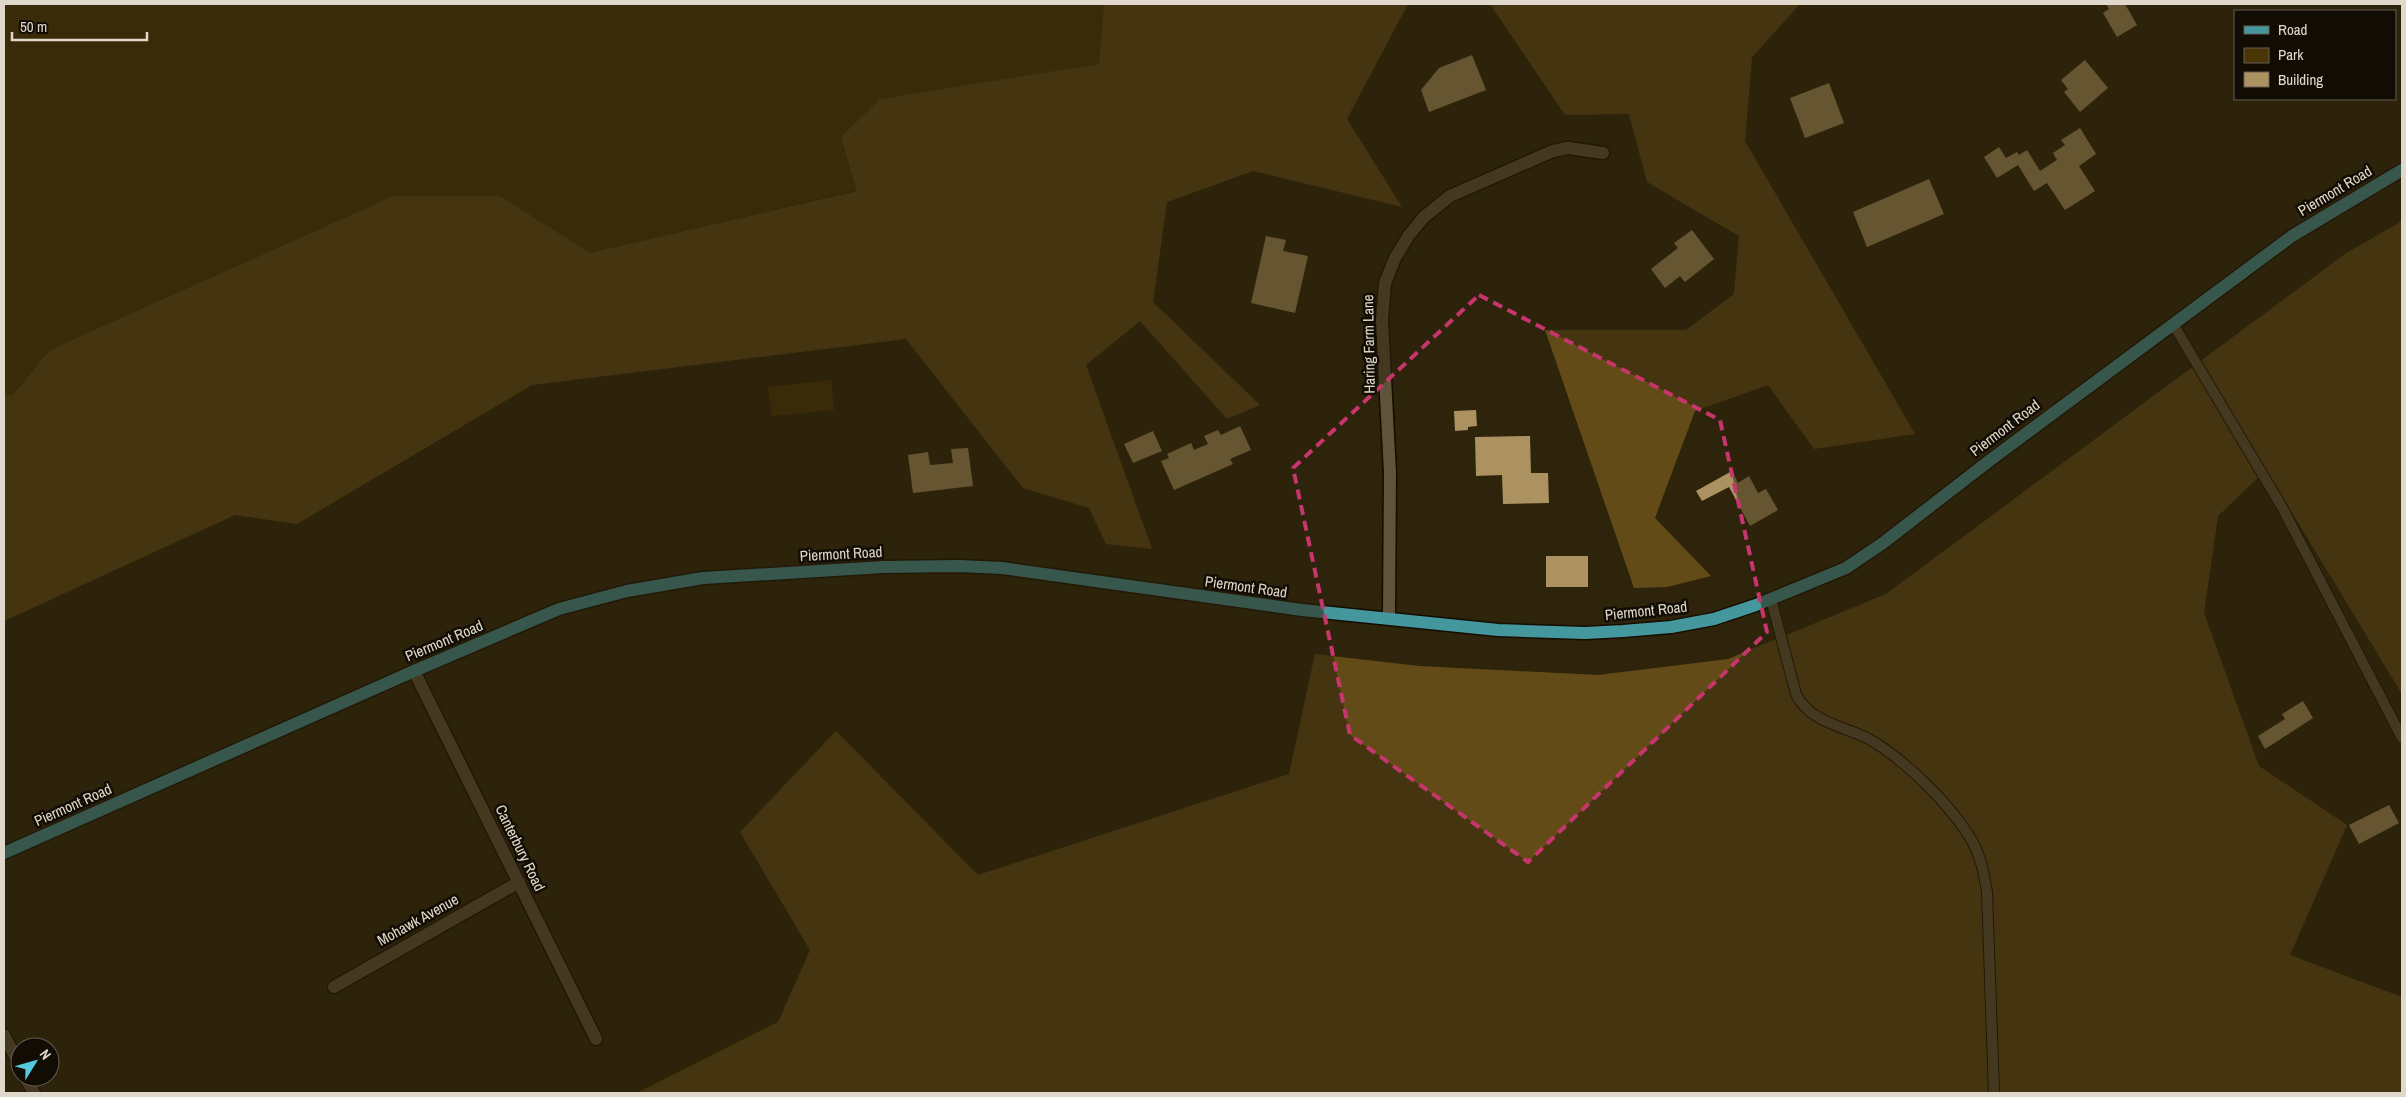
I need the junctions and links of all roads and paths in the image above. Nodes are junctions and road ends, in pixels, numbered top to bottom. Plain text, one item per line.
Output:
1 (1603, 153) dead end
2 (2402, 170) edge
3 (2173, 324) junction
4 (1771, 599) junction
5 (1389, 618) junction
6 (414, 671) junction
7 (2402, 738) edge
8 (4, 853) edge
9 (519, 882) junction
10 (334, 987) dead end
11 (4, 1035) edge
12 (596, 1039) dead end
13 (10, 1047) edge
14 (1994, 1093) edge

1 - 5 street, Haring Farm Lane
2 - 3 main road, Piermont Road
3 - 4 main road, Piermont Road
3 - 7 lane
4 - 5 main road, Piermont Road
4 - 14 lane
5 - 6 main road, Piermont Road
6 - 8 main road, Piermont Road
6 - 9 street, Canterbury Road
9 - 10 street, Mohawk Avenue
9 - 12 street, Canterbury Road
11 - 13 street

